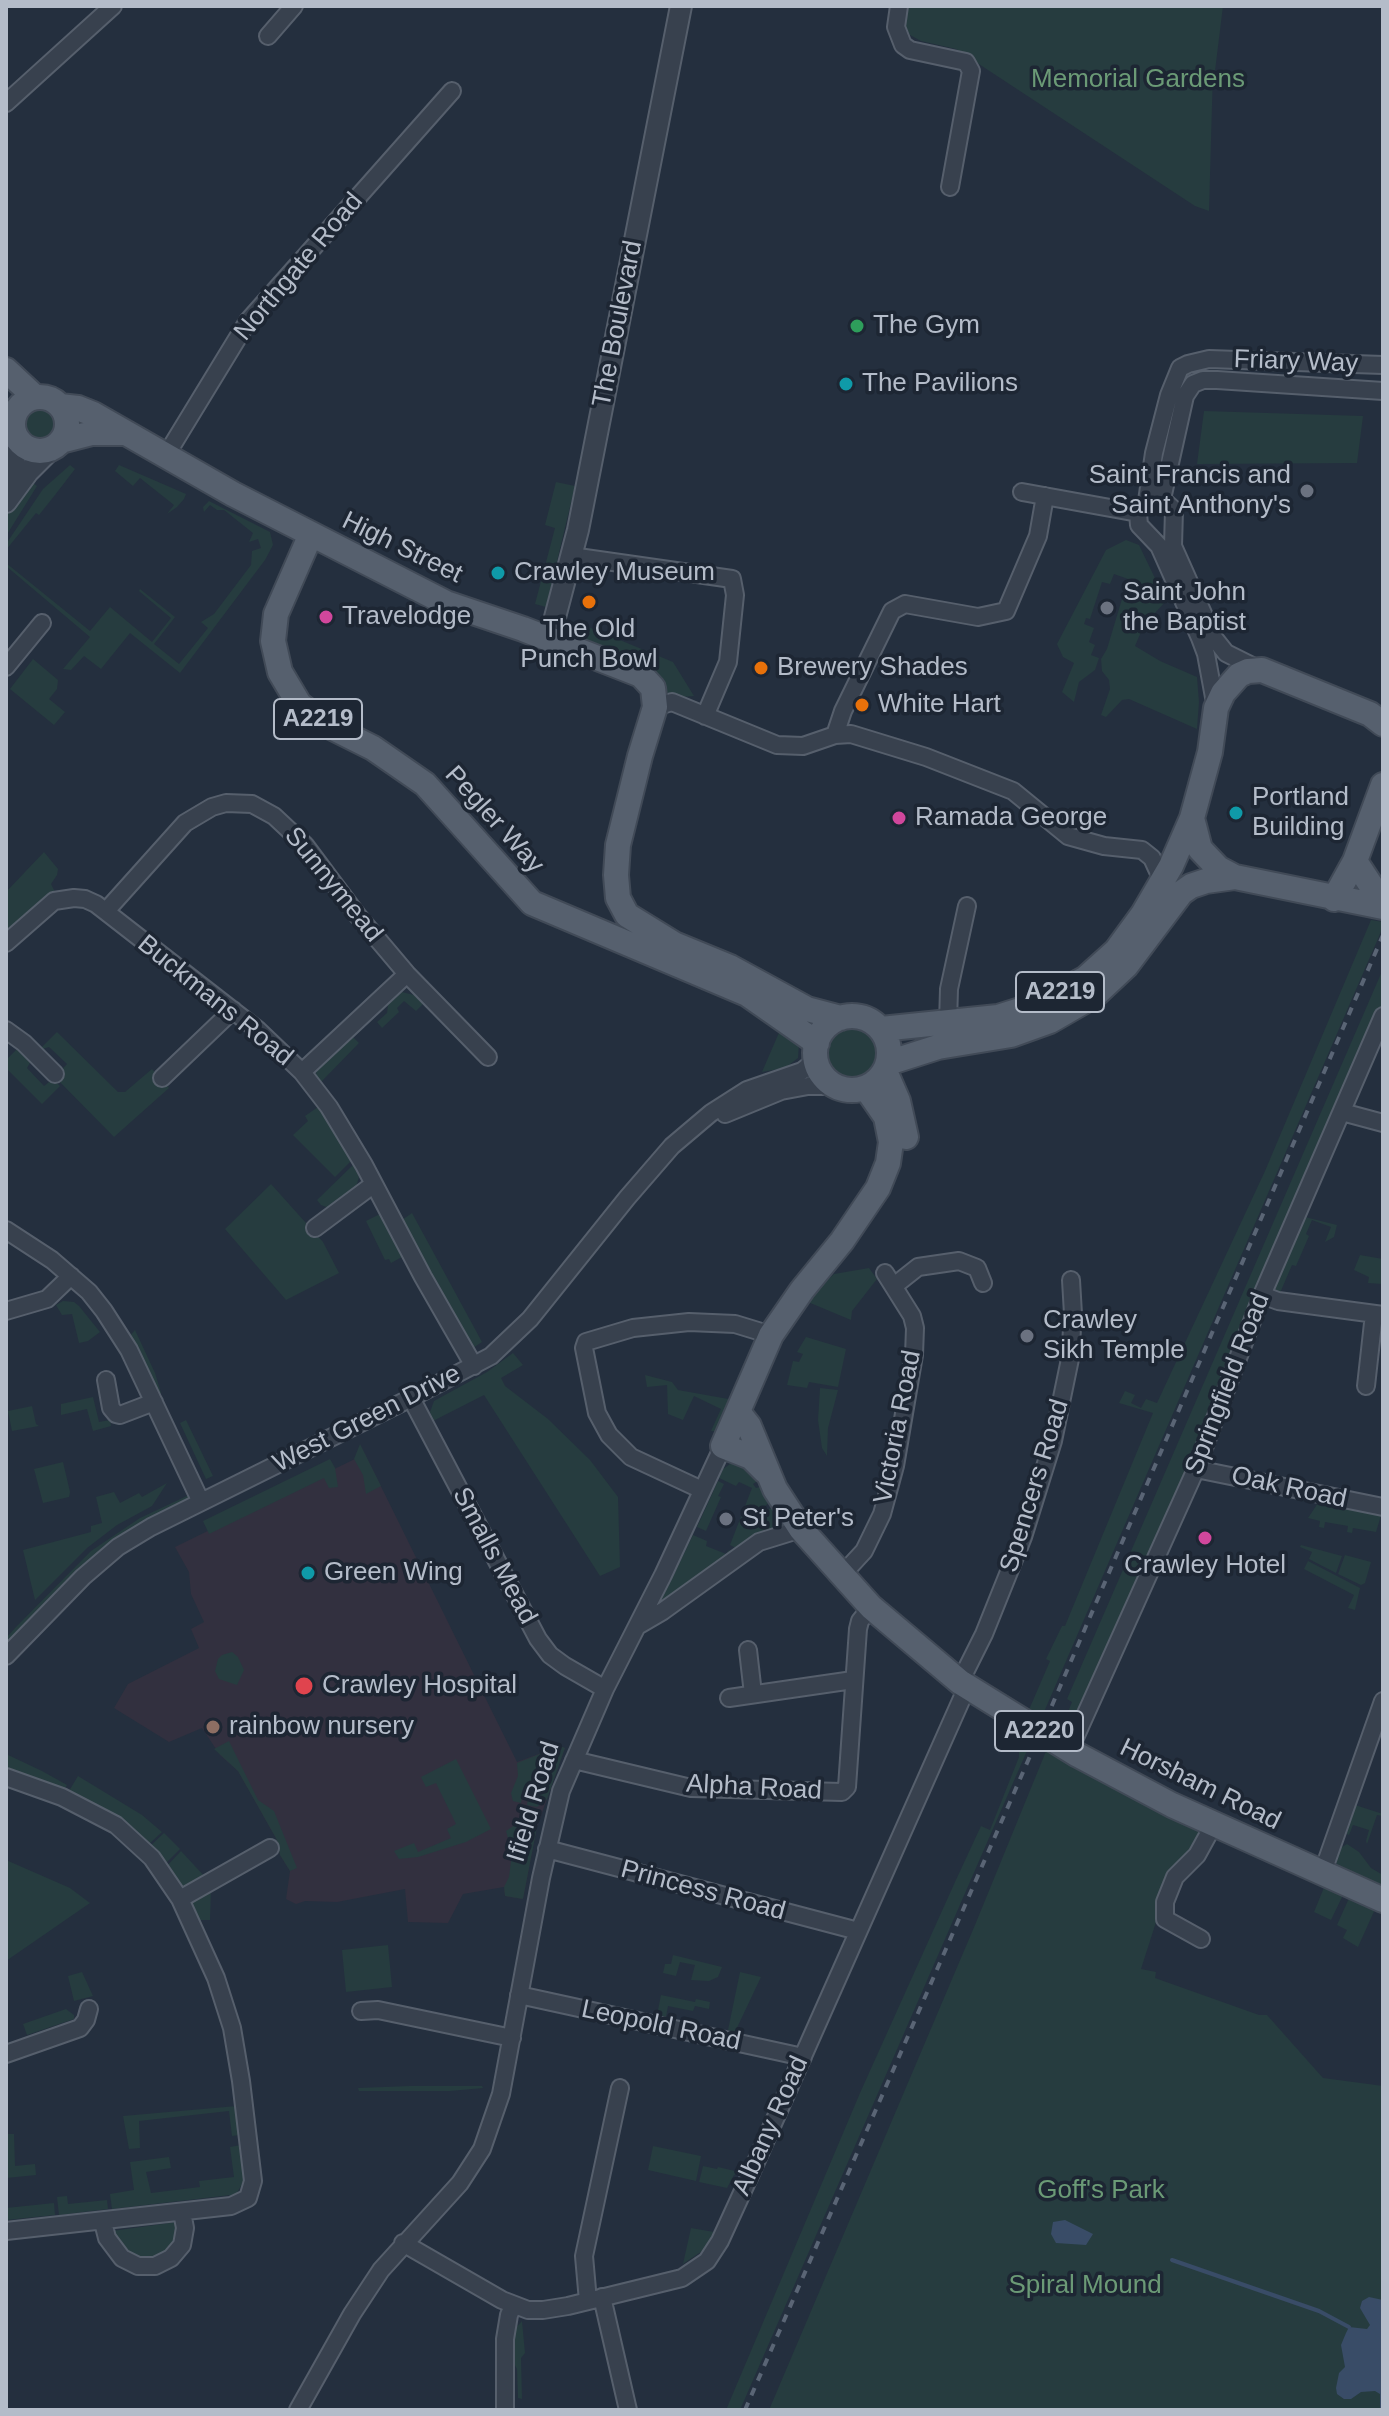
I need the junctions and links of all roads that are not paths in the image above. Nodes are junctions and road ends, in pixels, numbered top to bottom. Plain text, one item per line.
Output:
1 (113, 6) edge
2 (294, 6) edge
3 (681, 6) edge
4 (898, 9) edge
5 (268, 36) dead end
6 (452, 91) dead end
7 (6, 103) edge
8 (950, 187) dead end
9 (1383, 365) edge
10 (6, 370) edge
11 (1383, 391) edge
12 (35, 397) junction
13 (60, 406) junction
14 (11, 421) edge
15 (126, 433) junction
16 (56, 445) junction
17 (165, 457) junction
18 (1022, 492) dead end
19 (1045, 496) junction
20 (6, 502) edge
21 (1149, 505) junction
22 (1173, 527) junction
23 (311, 534) junction
24 (1150, 535) junction
25 (571, 556) junction
26 (42, 623) dead end
27 (549, 640) junction
28 (6, 667) edge
29 (1262, 670) junction
30 (655, 707) junction
31 (1216, 708) junction
32 (705, 716) junction
33 (1379, 717) edge
34 (835, 735) junction
35 (1383, 785) edge
36 (1192, 818) junction
37 (1355, 861) junction
38 (1235, 877) junction
39 (1163, 882) junction
40 (618, 898) junction
41 (1334, 899) junction
42 (967, 906) dead end
43 (1382, 907) edge
44 (106, 911) junction
45 (578, 922) junction
46 (6, 943) edge
47 (407, 974) junction
48 (233, 1010) junction
49 (1383, 1016) edge
50 (841, 1018) junction
51 (948, 1023) junction
52 (881, 1029) junction
53 (6, 1030) edge
54 (816, 1052) junction
55 (488, 1057) dead end
56 (886, 1067) junction
57 (302, 1072) junction
58 (55, 1074) dead end
59 (162, 1078) dead end
60 (836, 1086) junction
61 (866, 1088) junction
62 (1342, 1112) junction
63 (1383, 1123) edge
64 (688, 1133) junction
65 (374, 1184) junction
66 (861, 1214) junction
67 (315, 1228) dead end
68 (6, 1230) edge
69 (71, 1276) junction
70 (1071, 1280) dead end
71 (983, 1283) dead end
72 (1262, 1295) junction
73 (6, 1311) edge
74 (1379, 1315) edge
75 (771, 1335) junction
76 (474, 1366) junction
77 (106, 1380) dead end
78 (1366, 1386) dead end
79 (411, 1398) junction
80 (154, 1402) junction
81 (738, 1412) junction
82 (723, 1446) junction
83 (1196, 1469) junction
84 (765, 1471) junction
85 (702, 1490) junction
86 (201, 1502) junction
87 (1383, 1507) edge
88 (801, 1529) junction
89 (841, 1576) junction
90 (871, 1607) junction
91 (636, 1628) junction
92 (748, 1650) dead end
93 (6, 1656) edge
94 (853, 1680) junction
95 (964, 1685) junction
96 (605, 1689) junction
97 (753, 1694) junction
98 (729, 1698) dead end
99 (1383, 1701) edge
100 (1070, 1749) junction
101 (574, 1760) junction
102 (6, 1777) edge
103 (1214, 1824) junction
104 (270, 1848) dead end
105 (547, 1849) junction
106 (1322, 1874) junction
107 (180, 1899) junction
108 (1383, 1900) edge
109 (858, 1931) junction
110 (1201, 1939) dead end
111 (519, 1995) junction
112 (89, 2009) dead end
113 (361, 2011) dead end
114 (512, 2038) junction
115 (6, 2054) edge
116 (803, 2057) junction
117 (620, 2088) dead end
118 (182, 2212) junction
119 (103, 2222) junction
120 (6, 2231) edge
121 (403, 2243) junction
122 (595, 2299) junction
123 (513, 2306) junction
124 (298, 2410) edge
125 (505, 2410) edge
126 (628, 2410) edge

1 - 7 street
2 - 5 street
3 - 25 street, The Boulevard
4 - 8 street
6 - 17 street, Northgate Road
9 - 21 street, Friary Way
10 - 12 main road
11 - 21 street, Friary Way
12 - 13 main road
12 - 14 main road
13 - 15 main road, High Street
13 - 16 main road
14 - 16 main road
14 - 20 street
15 - 16 main road
15 - 17 main road, High Street
16 - 20 street
17 - 23 main road, High Street
18 - 19 street
19 - 21 street
19 - 34 street
21 - 22 street
21 - 24 street
22 - 24 street
22 - 29 street
23 - 27 main road, High Street
23 - 45 main road, Pegler Way / A2219
24 - 31 street
25 - 27 street, The Boulevard
25 - 32 street
26 - 28 street
27 - 30 main road, High Street
29 - 31 main road, A2219
29 - 33 main road
30 - 32 street
30 - 40 main road
31 - 36 main road, A2219
32 - 34 street
34 - 39 street
35 - 37 main road
36 - 38 main road, A2219
36 - 39 main road, A2219
37 - 41 main road
37 - 43 main road
38 - 41 main road, A2219
38 - 56 main road, A2219
39 - 51 main road, A2219
40 - 45 main road
40 - 50 main road
41 - 43 main road, A2219
42 - 51 street
44 - 46 street, Buckmans Road
44 - 47 street, Sunnymead
44 - 48 street, Buckmans Road
45 - 54 main road, Pegler Way / A2219
47 - 55 street, Sunnymead
47 - 57 street
48 - 57 street, Buckmans Road
48 - 59 street
49 - 62 street, Springfield Road
50 - 52 main road
50 - 54 main road
51 - 52 main road, A2219
52 - 56 main road
53 - 58 street
54 - 60 main road
54 - 64 street, West Green Drive
56 - 61 main road
56 - 66 main road, Ifield Road
57 - 65 street, Buckmans Road
60 - 61 main road
60 - 64 street, West Green Drive
61 - 66 main road, Ifield Road
62 - 63 street
62 - 72 street, Springfield Road
64 - 76 street, West Green Drive
65 - 67 street
65 - 76 street, Buckmans Road
66 - 75 main road, Ifield Road
68 - 69 street
69 - 73 street
69 - 80 street
70 - 95 street, Spencers Road
71 - 89 street, Victoria Road
72 - 74 street
72 - 83 street, Springfield Road
74 - 78 street
75 - 81 main road, Ifield Road
75 - 85 street
76 - 79 street, West Green Drive
77 - 80 street
79 - 86 street, West Green Drive
79 - 96 street, Smalls Mead
80 - 86 street
81 - 82 main road, Ifield Road
81 - 84 main road, Horsham Road / A2220
82 - 84 main road, Horsham Road / A2220
82 - 85 street, Ifield Road
83 - 87 street, Oak Road
83 - 100 street, Springfield Road
84 - 88 main road, Horsham Road / A2220
85 - 91 street, Ifield Road
86 - 93 street, West Green Drive
88 - 89 main road, Horsham Road / A2220
88 - 91 street
89 - 90 main road, Horsham Road / A2220
90 - 94 street, Alpha Road
90 - 95 main road, Horsham Road / A2220
91 - 96 street, Ifield Road
92 - 97 street
94 - 97 street
94 - 101 street, Alpha Road
95 - 100 main road, Horsham Road / A2220
95 - 109 street, Albany Road
96 - 101 street, Ifield Road
97 - 98 street
99 - 106 street
100 - 103 main road, Horsham Road / A2220
101 - 105 street, Ifield Road
102 - 107 street
103 - 106 main road, Horsham Road / A2220
103 - 110 street
104 - 107 street
105 - 109 street, Princess Road
105 - 111 street, Ifield Road
106 - 108 main road, Horsham Road / A2220
107 - 118 street
109 - 116 street, Albany Road
111 - 114 street, Ifield Road
111 - 116 street, Leopold Road
112 - 115 street
113 - 114 street
114 - 121 street, Ifield Road
116 - 122 street, Albany Road
117 - 122 street
118 - 119 street
118 - 119 street
119 - 120 street
121 - 123 street, Albany Road
121 - 124 street, Ifield Road
122 - 123 street, Albany Road
122 - 126 street
123 - 125 street

